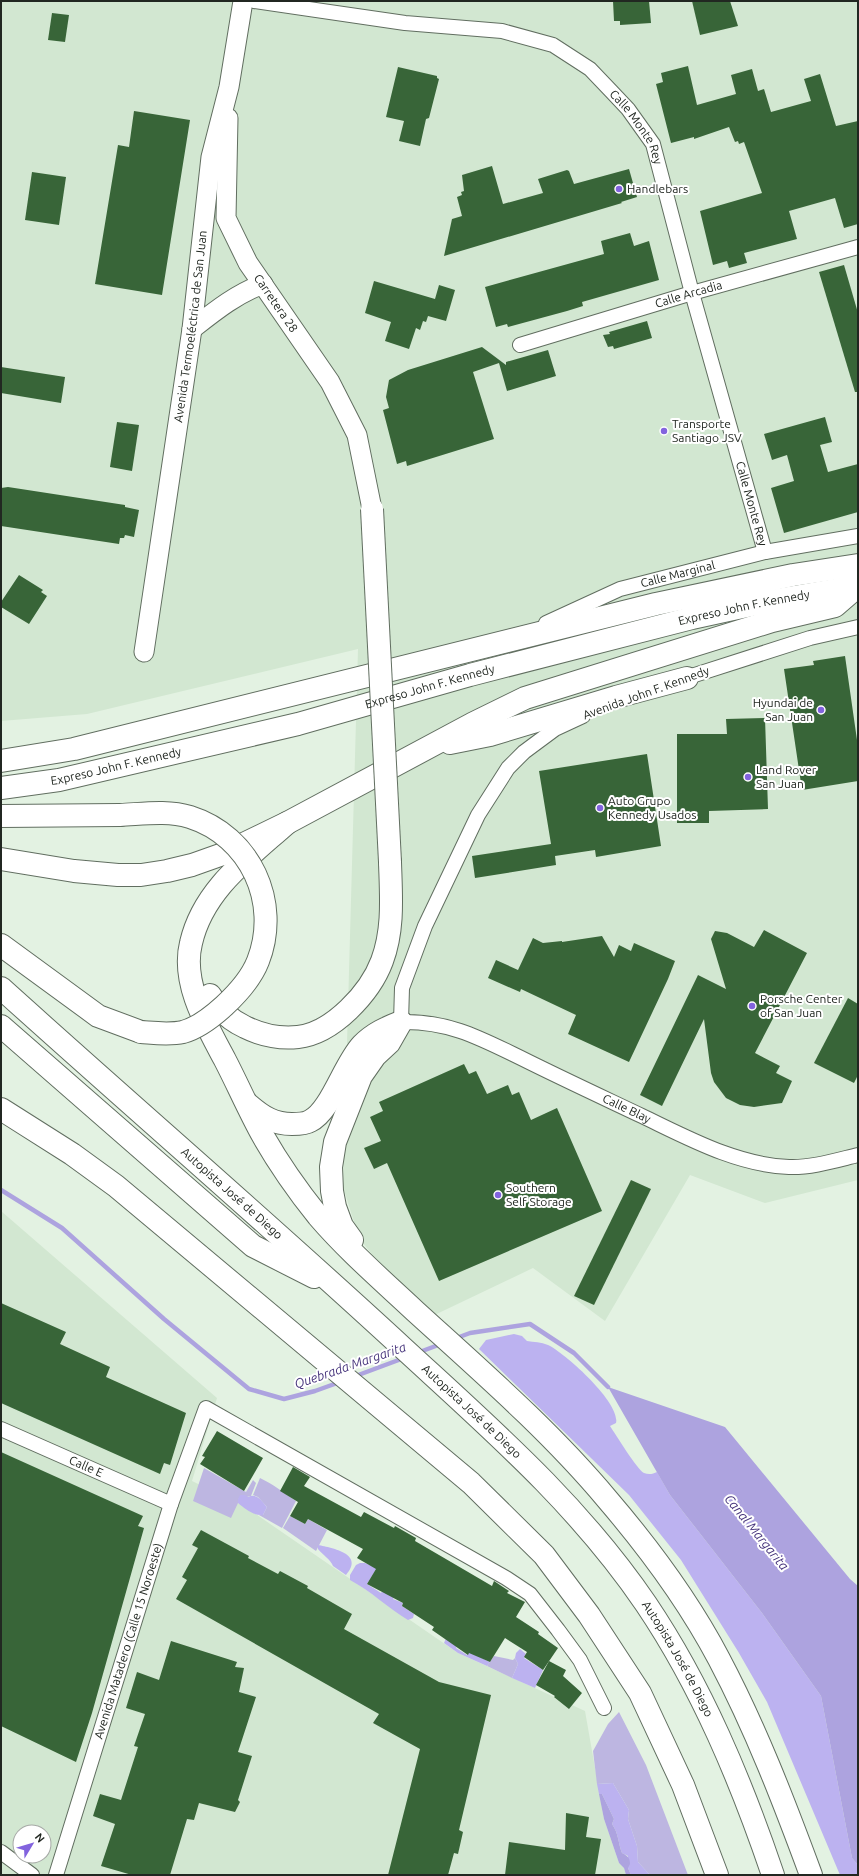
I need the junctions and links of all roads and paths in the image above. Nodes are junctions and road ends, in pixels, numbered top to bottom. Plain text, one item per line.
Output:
1 (244, 1) edge
2 (254, 1) edge
3 (229, 87) junction
4 (858, 247) edge
5 (263, 284) junction
6 (692, 293) junction
7 (192, 329) junction
8 (520, 345) dead end
9 (372, 509) joint
10 (858, 536) edge
11 (765, 552) junction
12 (858, 565) edge
13 (858, 586) edge
14 (858, 627) edge
15 (507, 642) junction
16 (144, 652) dead end
17 (687, 678) junction
18 (1, 746) edge
19 (426, 748) junction
20 (74, 749) junction
21 (1, 761) edge
22 (1, 788) edge
23 (1, 816) edge
24 (287, 824) junction
25 (1, 859) edge
26 (200, 916) junction
27 (1, 945) edge
28 (1, 988) edge
29 (401, 1022) junction
30 (1, 1026) edge
31 (245, 1100) junction
32 (1, 1109) edge
33 (858, 1155) edge
34 (344, 1293) junction
35 (400, 1296) junction
36 (1, 1429) edge
37 (171, 1504) junction
38 (604, 1708) dead end
39 (1, 1852) edge
40 (32, 1875) edge
41 (56, 1875) edge
42 (717, 1875) edge
43 (773, 1875) edge
44 (811, 1875) edge

1 - 3 street, Avenida Termoeléctrica de San Juan
2 - 6 street, Calle Monte Rey
3 - 5 street, Carretera 28
3 - 7 street, Avenida Termoeléctrica de San Juan
4 - 6 street, Calle Arcadia
5 - 7 street
5 - 9 street, Carretera 28
6 - 8 street, Calle Arcadia
6 - 11 street, Calle Monte Rey
7 - 16 street, Avenida Termoeléctrica de San Juan
9 - 26 highway, bridge
10 - 11 street, Calle Marginal
11 - 15 street, Calle Marginal
12 - 15 highway, Expreso John F. Kennedy
13 - 19 highway
13 - 22 highway, Expreso John F. Kennedy
14 - 17 street, Avenida John F. Kennedy
15 - 20 highway, Expreso John F. Kennedy
17 - 19 highway
17 - 29 street, Avenida John F. Kennedy
18 - 20 highway
19 - 24 highway
20 - 21 highway, Expreso John F. Kennedy
23 - 27 highway, bridge
24 - 25 highway
24 - 26 highway
26 - 31 highway
28 - 34 highway, Autopista José de Diego
29 - 31 highway
29 - 33 street, Calle Blay
29 - 35 highway
30 - 34 highway
31 - 35 highway
32 - 42 highway
34 - 43 highway, Autopista José de Diego
35 - 44 highway
36 - 37 street, Calle E
37 - 38 street, Avenida Matadero (Calle 15 Noroeste)
37 - 41 street, Avenida Matadero (Calle 15 Noroeste)
39 - 40 street

